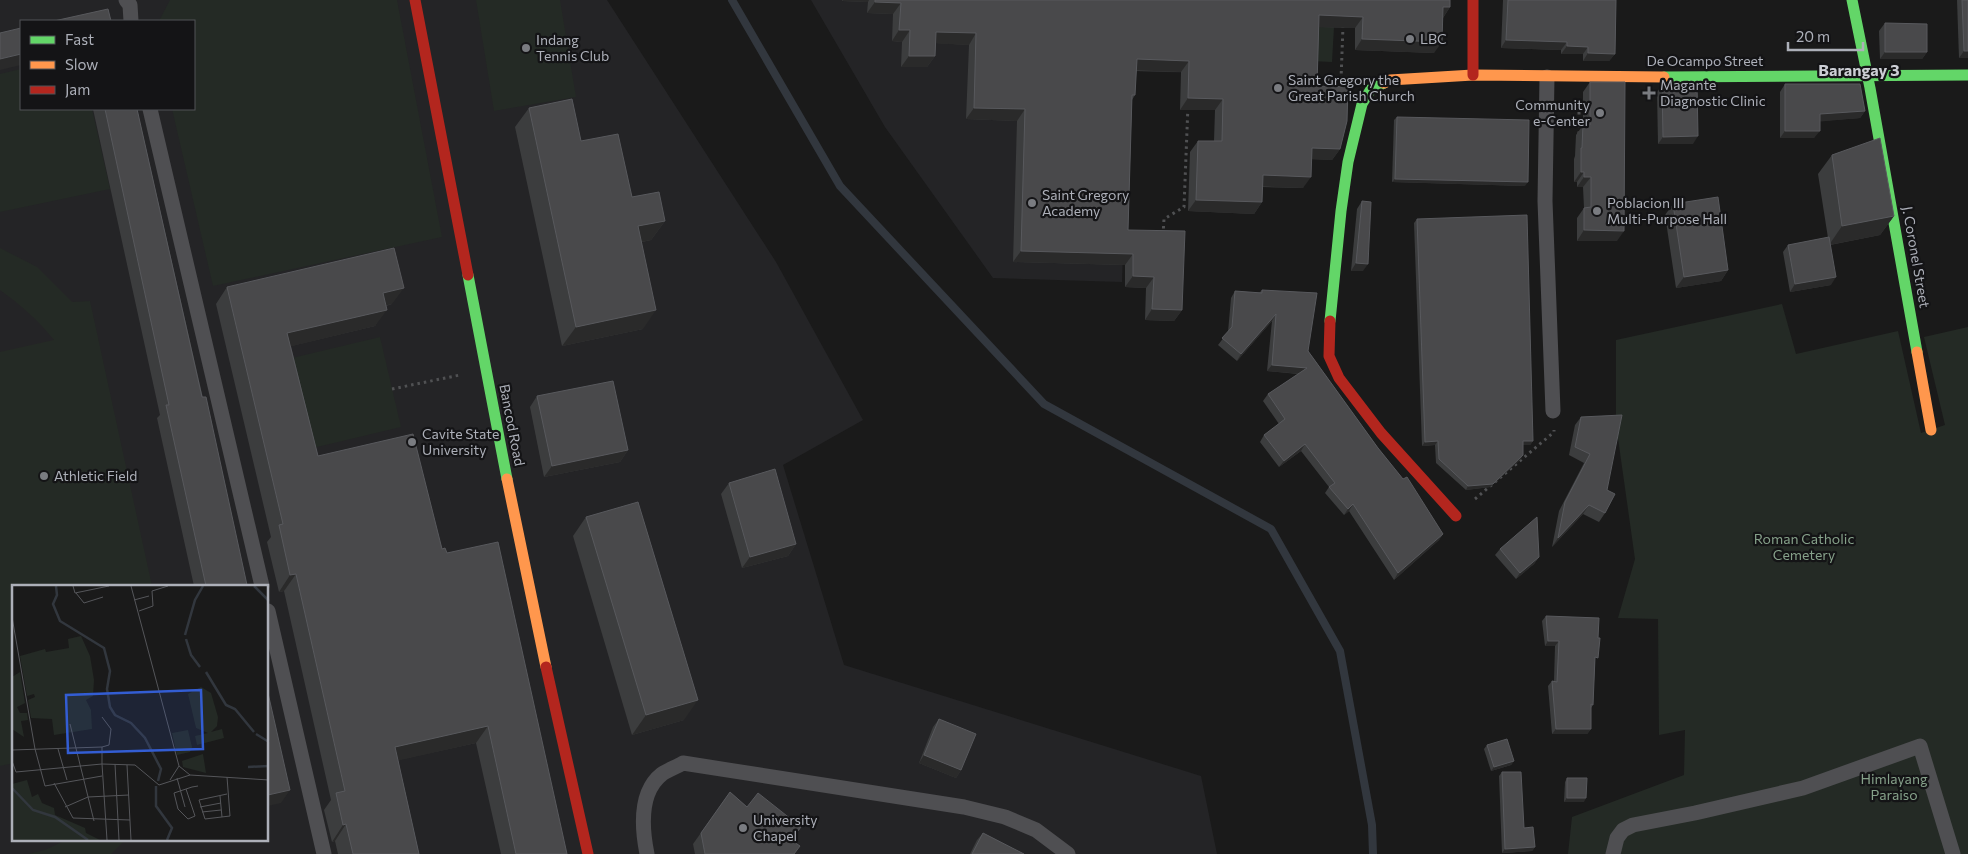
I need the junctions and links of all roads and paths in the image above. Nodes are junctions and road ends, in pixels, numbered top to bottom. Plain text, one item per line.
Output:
1 (415, 0) edge
2 (1473, 0) edge
3 (1852, 0) edge
4 (131, 2) edge
5 (1344, 18) edge
6 (131, 20) edge
7 (1473, 75) junction
8 (1868, 75) junction
9 (1968, 75) edge
10 (1547, 77) junction
11 (1310, 79) edge
12 (1579, 97) dead end
13 (1188, 101) edge
14 (150, 110) edge
15 (1579, 135) dead end
16 (1163, 237) edge
17 (466, 374) dead end
18 (392, 389) dead end
19 (1553, 412) joint
20 (1931, 430) dead end
21 (1456, 516) joint
22 (262, 585) edge
23 (269, 615) edge
24 (324, 854) edge
25 (588, 854) edge
26 (647, 854) edge
27 (1068, 854) edge
28 (1613, 854) edge
29 (1953, 854) edge

1 - 25 street, Bancod Road
2 - 7 street
3 - 8 street, J. Coronel Street
4 - 6 lane
5 - 11 path
7 - 10 street, De Ocampo Street
7 - 21 street, De Ocampo Street
8 - 9 street, De Ocampo Street
8 - 10 street, De Ocampo Street
8 - 20 street, J. Coronel Street
10 - 19 lane
12 - 15 path
13 - 16 path
14 - 22 lane
17 - 18 path
19 - 21 path
23 - 24 lane
26 - 27 lane
28 - 29 lane

